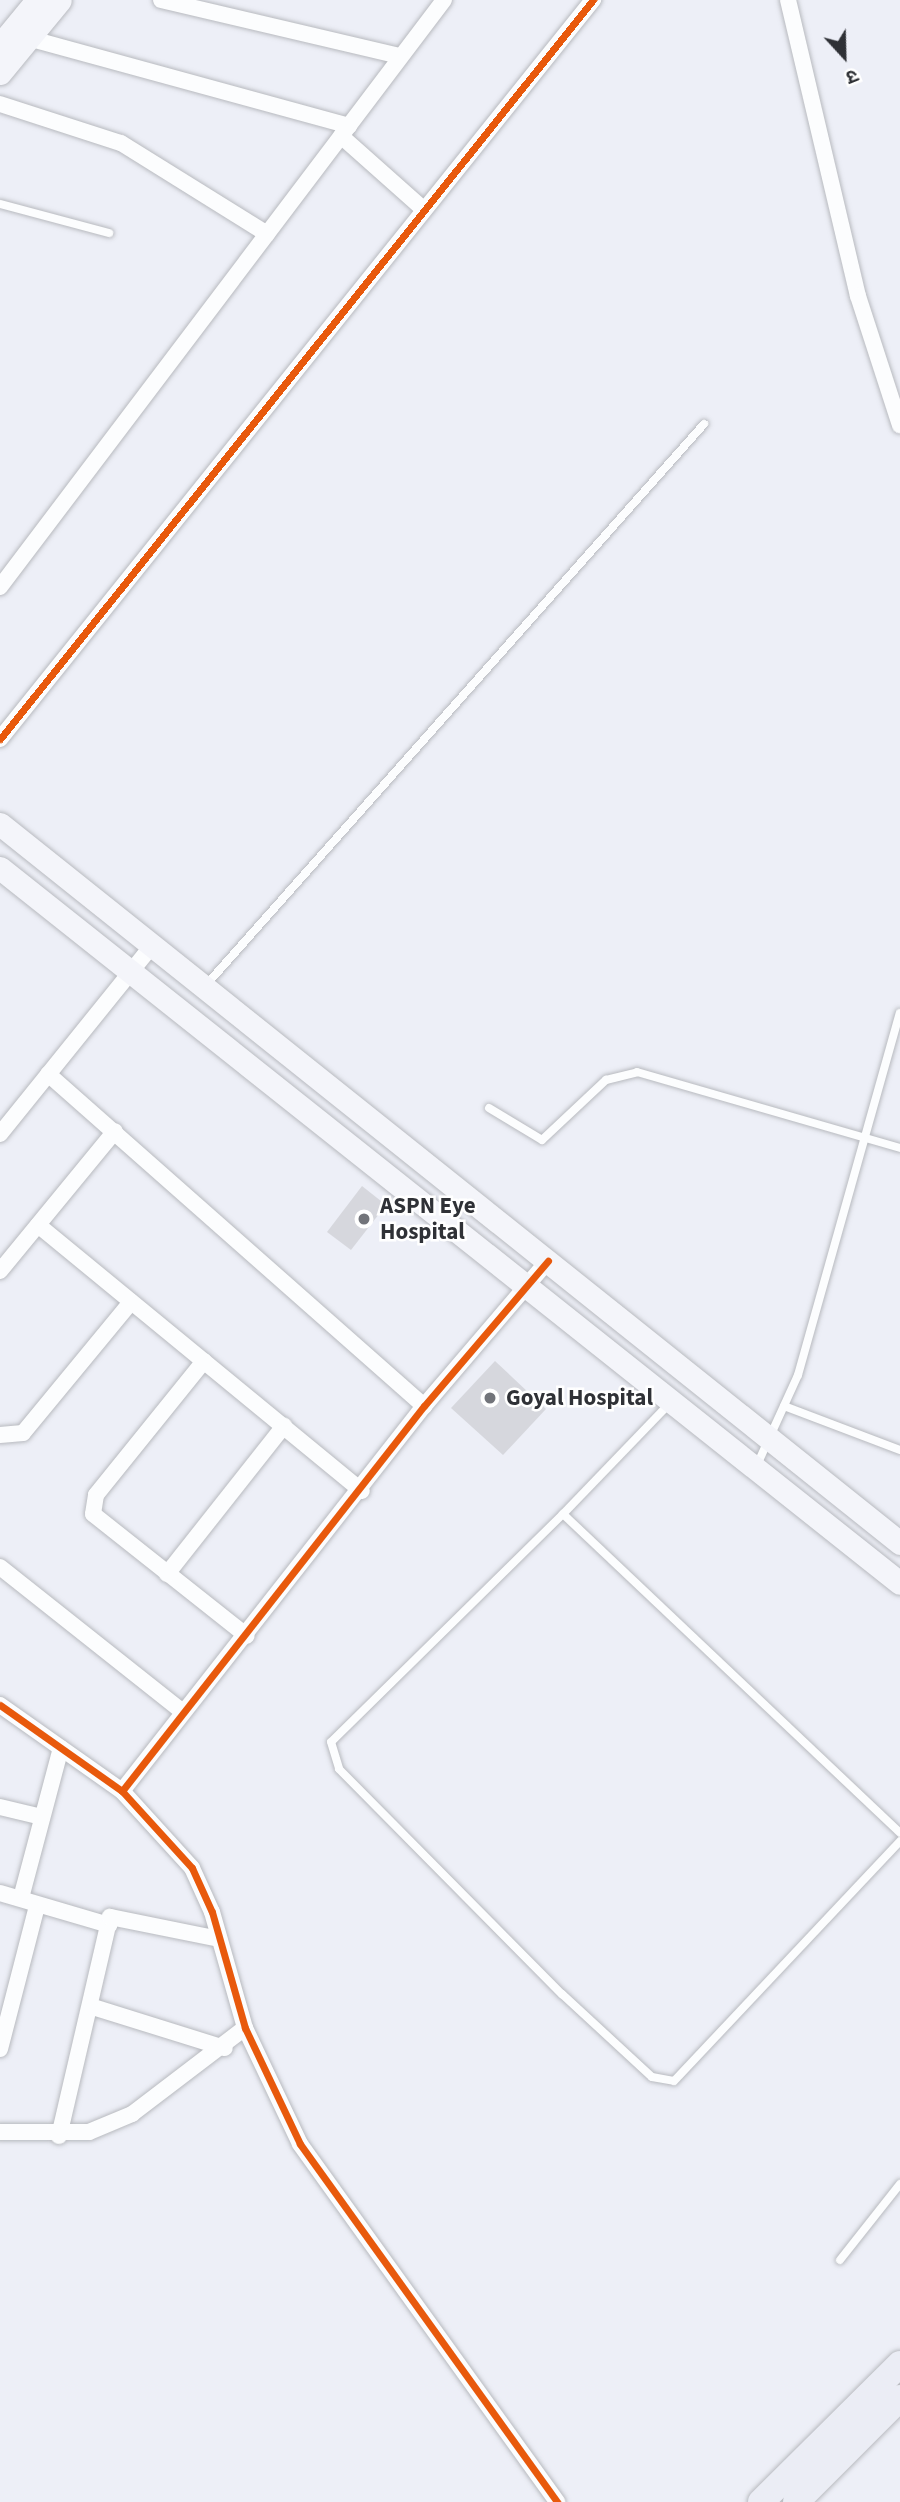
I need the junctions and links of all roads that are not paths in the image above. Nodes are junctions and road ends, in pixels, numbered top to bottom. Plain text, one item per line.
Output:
1 (37, 0) edge
2 (60, 0) edge
3 (161, 0) edge
4 (593, 0) edge
5 (788, 0) edge
6 (438, 3) edge
7 (28, 38) junction
8 (0, 45) edge
9 (399, 56) junction
10 (0, 73) edge
11 (0, 104) edge
12 (345, 131) junction
13 (0, 204) edge
14 (422, 208) junction
15 (109, 233) dead end
16 (267, 234) junction
17 (704, 424) dead end
18 (900, 425) edge
19 (0, 587) edge
20 (0, 739) edge
21 (0, 824) edge
22 (0, 868) edge
23 (150, 948) junction
24 (130, 973) junction
25 (203, 989) junction
26 (900, 1013) edge
27 (48, 1074) junction
28 (489, 1108) dead end
29 (115, 1131) junction
30 (0, 1134) edge
31 (865, 1139) junction
32 (900, 1148) edge
33 (38, 1224) junction
34 (548, 1261) junction
35 (0, 1271) edge
36 (527, 1288) junction
37 (131, 1302) junction
38 (204, 1361) junction
39 (674, 1398) junction
40 (424, 1406) junction
41 (784, 1406) junction
42 (284, 1426) junction
43 (0, 1435) edge
44 (769, 1439) junction
45 (900, 1450) edge
46 (756, 1468) junction
47 (362, 1491) junction
48 (563, 1514) junction
49 (900, 1543) edge
50 (0, 1567) edge
51 (167, 1574) junction
52 (900, 1583) edge
53 (247, 1636) junction
54 (3, 1709) edge
55 (183, 1712) junction
56 (61, 1748) junction
57 (122, 1791) junction
58 (0, 1807) edge
59 (42, 1816) junction
60 (900, 1833) edge
61 (900, 1842) edge
62 (0, 1893) edge
63 (21, 1898) junction
64 (37, 1906) junction
65 (109, 1926) junction
66 (219, 1939) junction
67 (93, 2007) junction
68 (245, 2028) junction
69 (225, 2048) junction
70 (0, 2049) edge
71 (0, 2132) edge
72 (58, 2136) junction
73 (900, 2184) edge
74 (840, 2260) dead end
75 (900, 2364) edge
76 (900, 2398) edge
77 (557, 2502) edge
78 (761, 2502) edge
79 (796, 2502) edge

1 - 8 main road
2 - 7 main road
3 - 9 street
4 - 14 street
5 - 18 street
6 - 9 street
7 - 10 main road
7 - 12 street
9 - 12 street
11 - 16 street
12 - 14 street
12 - 16 street
13 - 15 lane
14 - 20 street
16 - 19 street
17 - 25 lane
21 - 23 main road
22 - 24 main road
23 - 24 street
23 - 25 main road
24 - 27 street
24 - 36 main road
25 - 34 main road
26 - 31 lane
27 - 29 street
27 - 30 street
28 - 31 lane
29 - 33 street
29 - 40 street
31 - 32 lane
31 - 41 lane
33 - 35 street
33 - 37 street
34 - 36 street
34 - 44 main road
36 - 39 main road
36 - 40 street
37 - 38 street
37 - 43 street
38 - 42 street
38 - 51 street
39 - 46 main road
39 - 48 lane
40 - 47 street
41 - 44 lane
41 - 45 lane
42 - 47 street
42 - 51 street
44 - 46 lane
44 - 49 main road
46 - 52 main road
47 - 53 street
48 - 60 lane
48 - 61 lane
50 - 55 street
51 - 53 street
53 - 55 street
54 - 56 street
55 - 57 street
56 - 57 street
56 - 59 street
57 - 66 street
58 - 59 street
59 - 63 street
62 - 63 street
63 - 64 street
64 - 65 street
64 - 70 street
65 - 66 street
65 - 67 street
66 - 68 street
67 - 69 street
67 - 72 street
68 - 69 street
68 - 77 street
69 - 72 street
71 - 72 street
73 - 74 lane
75 - 78 main road
76 - 79 main road

